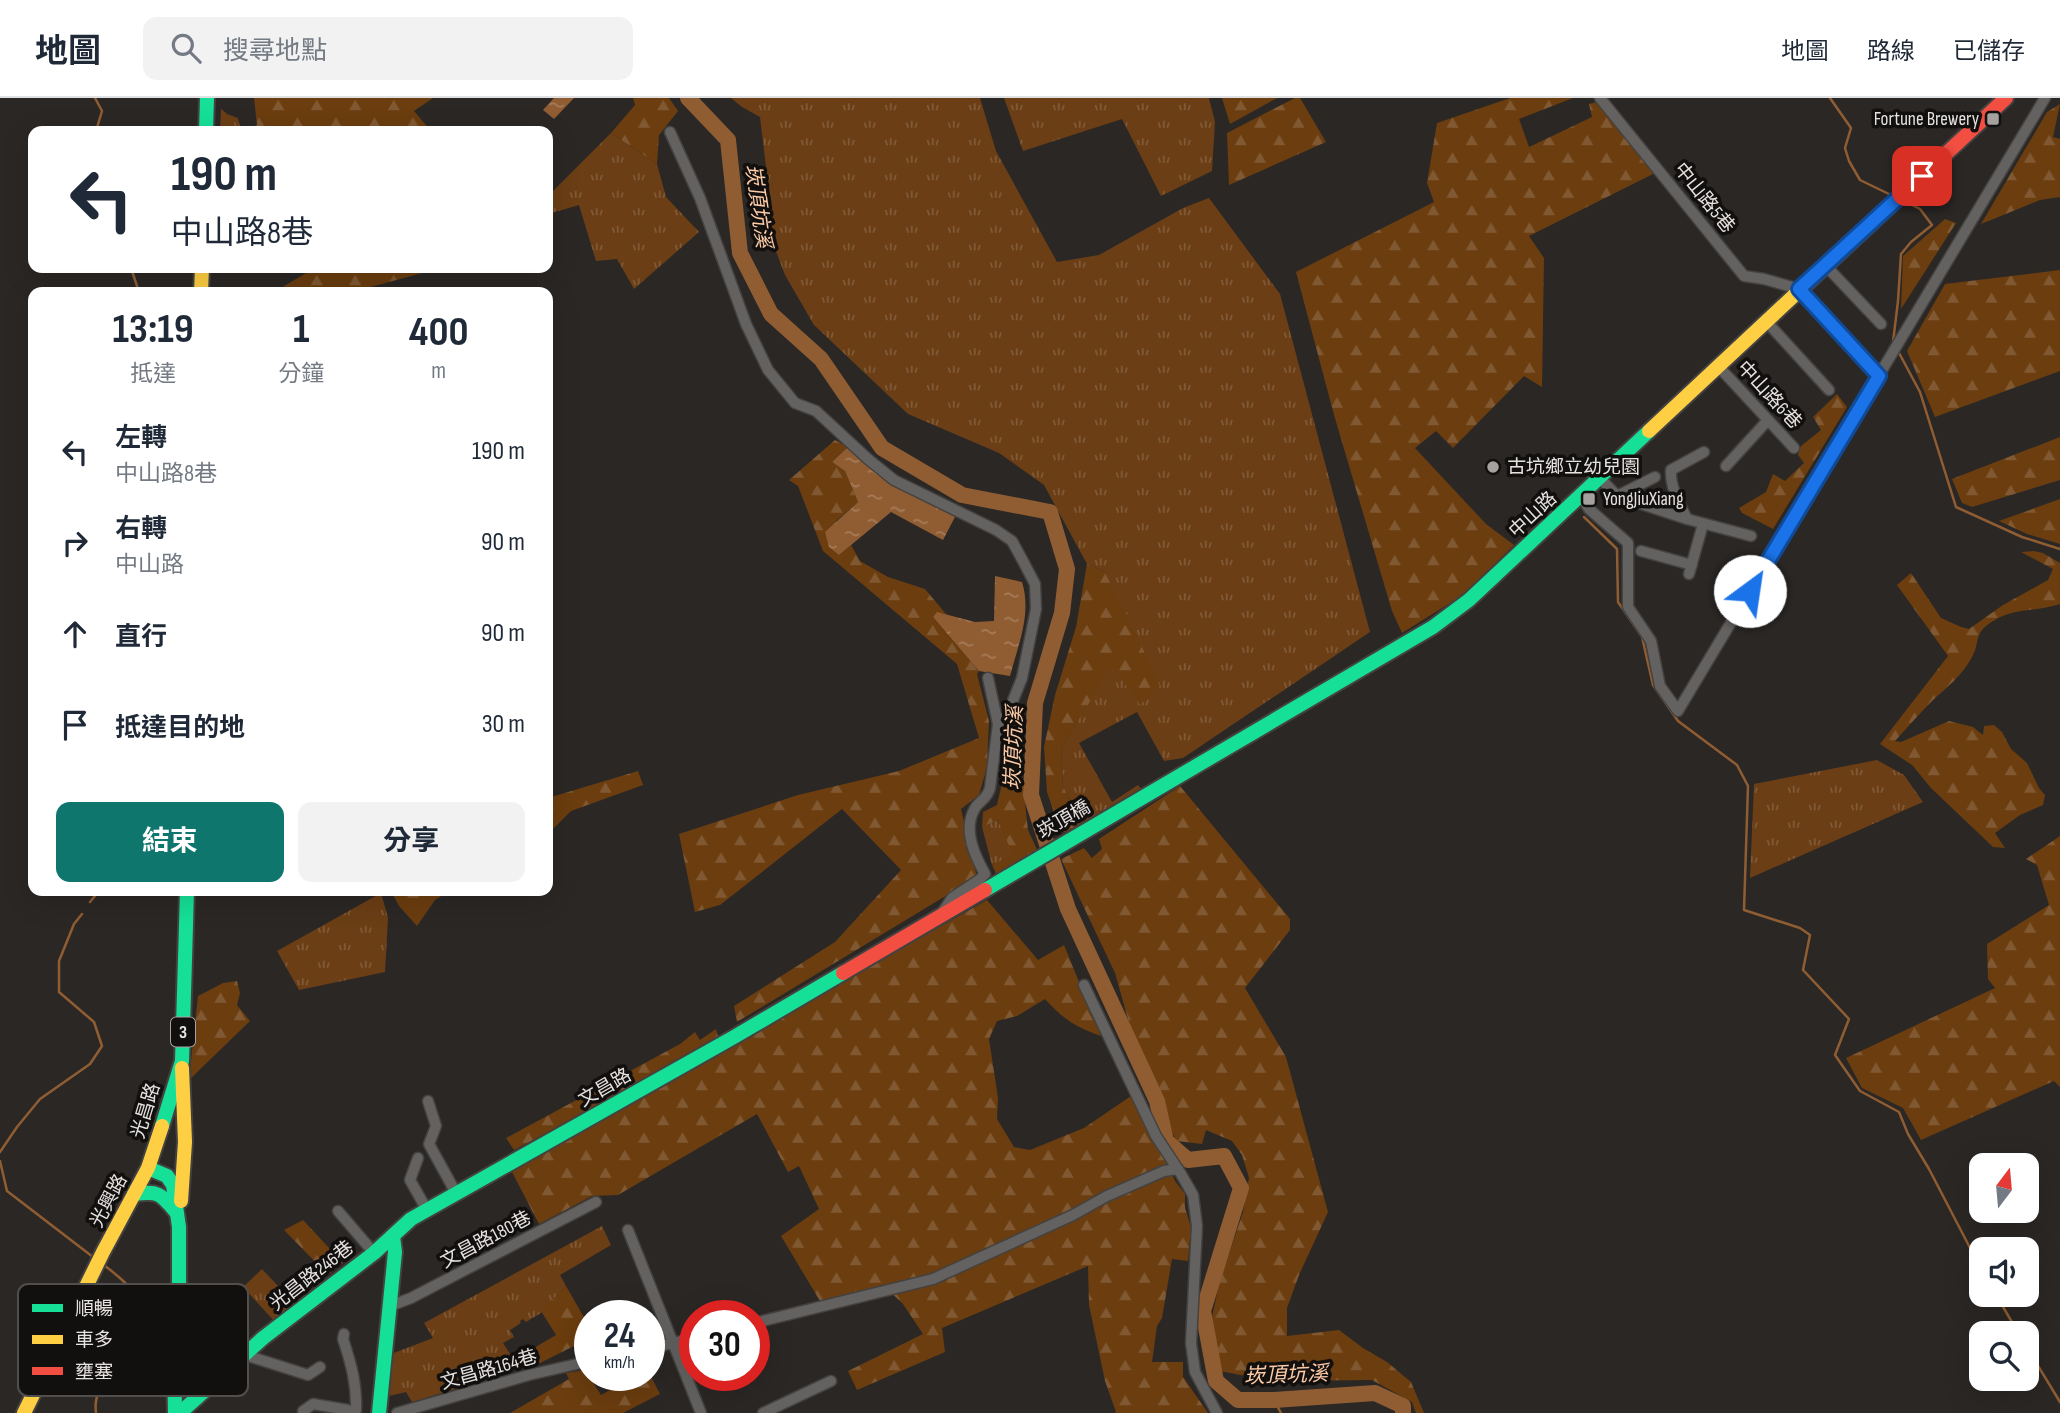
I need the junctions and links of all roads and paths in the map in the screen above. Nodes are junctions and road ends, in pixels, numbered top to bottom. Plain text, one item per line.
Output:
1 (207, 98) edge
2 (1600, 98) edge
3 (2006, 98) edge
4 (2045, 98) edge
5 (206, 126) edge
6 (670, 132) dead end
7 (1825, 265) junction
8 (1799, 289) junction
9 (1766, 321) junction
10 (1881, 324) dead end
11 (1719, 367) junction
12 (1879, 376) junction
13 (1829, 390) dead end
14 (1768, 421) junction
15 (1794, 448) dead end
16 (1704, 452) dead end
17 (1726, 466) dead end
18 (1599, 477) junction
19 (1655, 477) dead end
20 (1581, 496) junction
21 (1617, 496) junction
22 (1688, 519) junction
23 (1703, 524) junction
24 (1751, 536) dead end
25 (1641, 551) dead end
26 (988, 677) dead end
27 (998, 724) junction
28 (1156, 790) joint
29 (990, 885) joint
30 (187, 896) edge
31 (941, 914) junction
32 (1084, 985) dead end
33 (182, 1061) junction
34 (429, 1101) dead end
35 (418, 1158) dead end
36 (148, 1168) junction
37 (1178, 1169) junction
38 (456, 1193) junction
39 (134, 1194) junction
40 (596, 1202) dead end
41 (427, 1210) junction
42 (338, 1211) dead end
43 (179, 1227) junction
44 (628, 1230) dead end
45 (393, 1236) junction
46 (374, 1253) junction
47 (87, 1284) edge
48 (179, 1284) edge
49 (390, 1306) junction
50 (770, 1319) edge
51 (344, 1334) dead end
52 (679, 1342) edge
53 (673, 1343) junction
54 (665, 1345) edge
55 (248, 1352) edge
56 (248, 1356) edge
57 (574, 1365) edge
58 (320, 1367) dead end
59 (831, 1381) dead end
60 (32, 1396) edge
61 (197, 1396) edge
62 (303, 1411) edge
63 (24, 1413) edge
64 (177, 1413) edge
65 (351, 1413) edge
66 (379, 1413) edge
67 (397, 1413) edge
68 (701, 1413) edge
69 (763, 1413) edge
70 (1217, 1413) edge

1 - 5 main road
2 - 8 street, 中山路5巷
3 - 7 main road, 中山路
4 - 12 street
6 - 27 street
7 - 8 main road, 中山路
7 - 10 street
8 - 9 main road, 中山路
8 - 12 street
9 - 11 main road, 中山路
9 - 13 street
11 - 14 street, 中山路6巷
11 - 18 main road, 中山路
12 - 20 street
14 - 15 street, 中山路6巷
14 - 17 street
16 - 22 street
18 - 20 main road, 中山路
18 - 21 street
19 - 21 street
20 - 28 main road, 中山路
21 - 22 street
22 - 23 street
23 - 24 street
23 - 25 street
26 - 27 street
27 - 31 street
28 - 29 main road, 崁頂橋
29 - 31 main road, 文昌路
30 - 33 main road, 光昌路 / 3
31 - 38 main road, 文昌路
32 - 37 street
33 - 36 main road, 光昌路 / 3
33 - 43 main road
34 - 38 street
35 - 41 street
36 - 39 main road, 光興路 / 3
36 - 43 main road, 光昌路
37 - 50 street
37 - 70 street
38 - 41 main road, 文昌路
39 - 43 main road
39 - 47 main road, 光興路 / 3
40 - 49 street, 文昌路180巷
41 - 45 main road, 文昌路
42 - 46 street, 光昌路246巷
43 - 48 main road, 光昌路
44 - 53 street
45 - 46 main road, 光昌路246巷
45 - 49 main road
46 - 55 main road, 光昌路246巷
49 - 66 main road
51 - 65 street
52 - 53 street
53 - 54 street
53 - 68 street
56 - 58 street
57 - 67 street, 文昌路164巷
59 - 69 street
60 - 63 main road, 光興路 / 3
61 - 64 main road, 光昌路246巷
62 - 65 street

